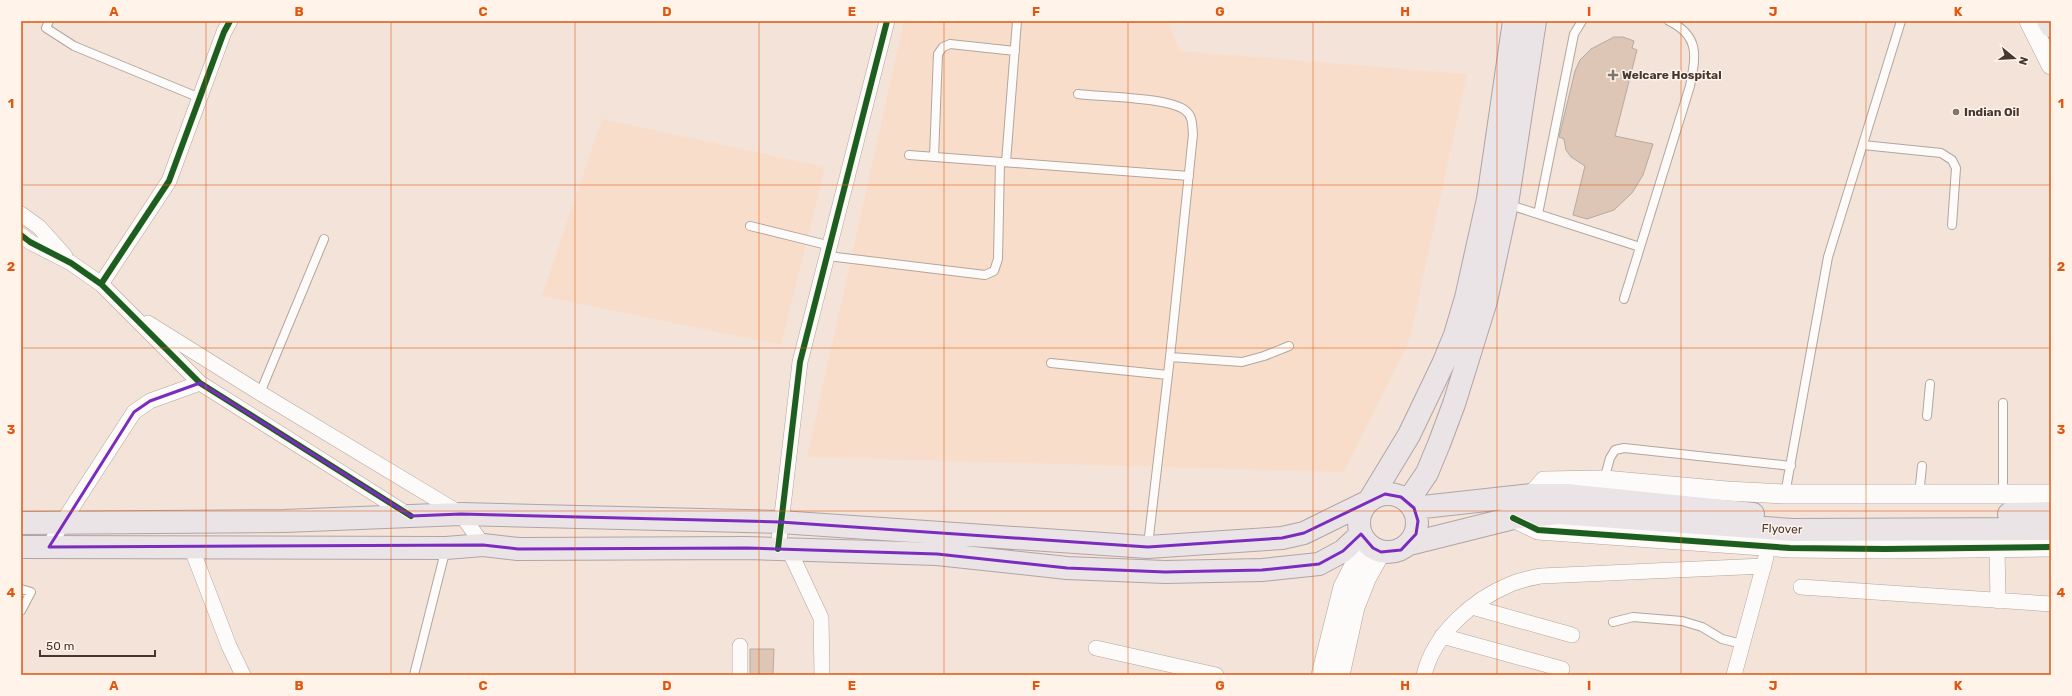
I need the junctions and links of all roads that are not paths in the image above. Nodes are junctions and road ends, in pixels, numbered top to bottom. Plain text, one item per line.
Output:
1 (49, 21) edge
2 (230, 21) edge
3 (887, 21) edge
4 (1017, 21) edge
5 (1514, 21) edge
6 (1535, 21) edge
7 (1582, 21) edge
8 (1669, 21) edge
9 (1901, 21) edge
10 (2029, 21) edge
11 (2048, 21) edge
12 (2051, 26) edge
13 (1015, 51) junction
14 (2051, 65) edge
15 (1078, 94) dead end
16 (200, 98) junction
17 (1863, 145) junction
18 (909, 155) dead end
19 (934, 157) junction
20 (1003, 162) junction
21 (1189, 176) junction
22 (1497, 201) junction
23 (21, 214) edge
24 (1538, 214) junction
25 (1952, 225) dead end
26 (750, 226) dead end
27 (21, 235) edge
28 (324, 239) dead end
29 (1640, 247) junction
30 (829, 251) junction
31 (72, 263) junction
32 (101, 284) junction
33 (1624, 299) dead end
34 (128, 311) junction
35 (1289, 346) dead end
36 (1170, 357) junction
37 (1051, 363) dead end
38 (1168, 375) junction
39 (200, 383) junction
40 (1930, 384) dead end
41 (260, 393) junction
42 (2003, 403) dead end
43 (1927, 416) dead end
44 (1791, 466) junction
45 (1922, 466) dead end
46 (1604, 480) junction
47 (1785, 494) junction
48 (2003, 494) junction
49 (2051, 494) edge
50 (1532, 495) junction
51 (1919, 495) junction
52 (1370, 501) junction
53 (1562, 504) junction
54 (1411, 505) junction
55 (461, 514) junction
56 (2051, 514) edge
57 (411, 516) junction
58 (1513, 518) junction
59 (780, 522) junction
60 (21, 523) edge
61 (62, 523) junction
62 (2051, 529) edge
63 (1369, 543) junction
64 (1409, 544) junction
65 (483, 545) junction
66 (1769, 546) junction
67 (21, 547) edge
68 (49, 547) junction
69 (191, 547) junction
70 (1148, 547) junction
71 (2051, 547) edge
72 (446, 548) junction
73 (1997, 548) junction
74 (784, 550) junction
75 (1764, 566) junction
76 (1801, 587) dead end
77 (21, 589) edge
78 (1998, 601) junction
79 (2051, 604) edge
80 (1472, 607) junction
81 (21, 611) edge
82 (1613, 622) dead end
83 (1572, 635) dead end
84 (1442, 636) junction
85 (1742, 644) junction
86 (740, 646) dead end
87 (1096, 648) dead end
88 (1562, 669) dead end
89 (243, 675) edge
90 (414, 675) edge
91 (740, 675) edge
92 (822, 675) edge
93 (1216, 675) edge
94 (1321, 675) edge
95 (1340, 675) edge
96 (1424, 675) edge
97 (1734, 675) edge

1 - 16 lane
2 - 16 street
3 - 30 street
4 - 13 lane
5 - 22 main road
6 - 22 main road
7 - 24 lane
8 - 29 lane
9 - 17 lane
10 - 14 street
11 - 12 main road
13 - 19 lane
13 - 20 lane
15 - 21 lane
16 - 32 street
17 - 25 lane
17 - 44 lane
18 - 19 lane
19 - 20 lane
20 - 21 lane
20 - 30 lane
21 - 36 lane
22 - 24 lane
22 - 52 main road
22 - 54 main road
23 - 31 street
24 - 29 lane
26 - 30 lane
27 - 31 street
28 - 41 lane
29 - 33 lane
30 - 59 street
31 - 32 street
32 - 34 street
34 - 39 street
34 - 41 street
35 - 36 lane
36 - 38 lane
37 - 38 lane
38 - 70 lane
39 - 57 street
39 - 61 street
40 - 43 lane
41 - 55 street
42 - 48 lane
44 - 46 lane
44 - 47 lane
45 - 51 lane
46 - 47 street
46 - 50 street
47 - 51 street
48 - 49 street
48 - 51 street
50 - 53 main road, Flyover
50 - 54 main road, Flyover
52 - 54 main road
52 - 63 main road
52 - 70 main road
53 - 56 main road, Flyover
53 - 58 main road, Flyover
53 - 62 main road, Flyover
54 - 64 main road
55 - 57 main road
55 - 59 main road
55 - 65 street
57 - 61 main road
58 - 64 main road, Flyover
58 - 66 street
59 - 70 main road
59 - 74 street
60 - 61 main road
61 - 68 street
63 - 64 main road
63 - 74 main road
63 - 94 street
63 - 95 street
65 - 72 main road
65 - 74 main road
66 - 73 street
66 - 75 street
67 - 68 main road
68 - 69 main road
69 - 72 main road
69 - 89 street
71 - 73 street
72 - 90 lane
73 - 78 street
74 - 92 street
75 - 80 street
75 - 85 street
76 - 78 street
77 - 81 lane
78 - 79 street
80 - 83 street
80 - 84 street
82 - 85 lane
84 - 88 street
84 - 96 street
85 - 97 street
86 - 91 street
87 - 93 street

